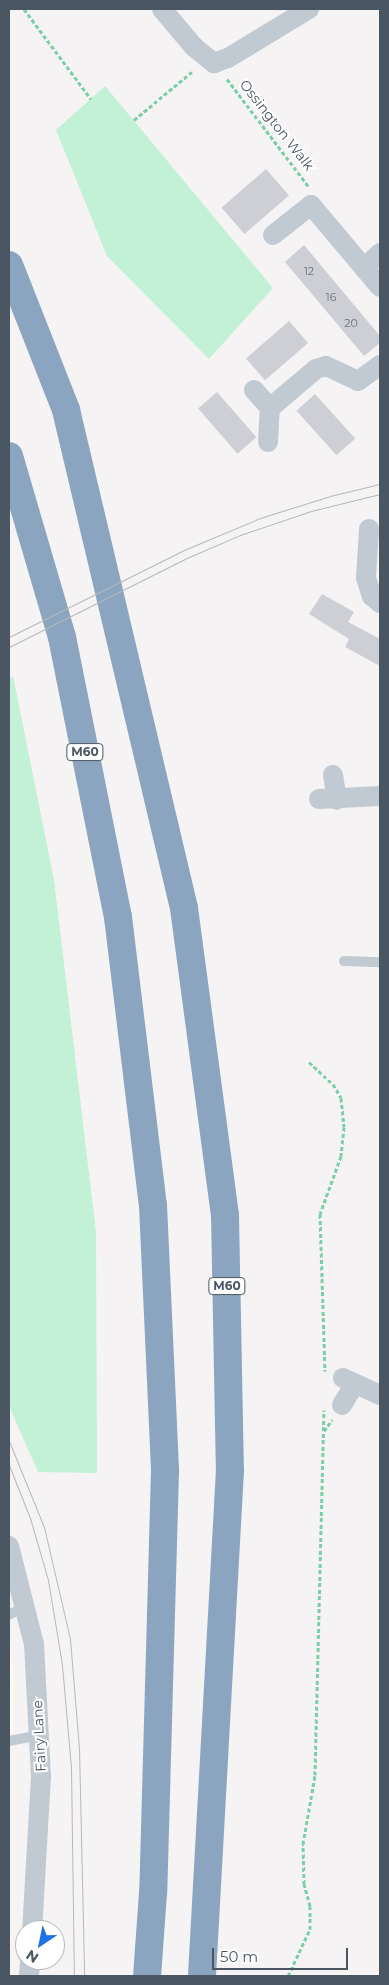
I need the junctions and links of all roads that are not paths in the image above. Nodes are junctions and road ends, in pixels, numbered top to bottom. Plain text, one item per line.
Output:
1 (162, 9) edge
2 (309, 9) edge
3 (274, 235) dead end
4 (380, 253) edge
5 (9, 265) edge
6 (364, 268) junction
7 (380, 287) edge
8 (380, 365) edge
9 (254, 390) dead end
10 (270, 408) junction
11 (268, 442) dead end
12 (9, 456) edge
13 (369, 528) dead end
14 (380, 603) edge
15 (332, 775) dead end
16 (380, 796) edge
17 (344, 961) dead end
18 (380, 962) edge
19 (380, 1395) edge
20 (333, 1405) road end
21 (9, 1546) edge
22 (17, 1610) edge
23 (39, 1735) junction
24 (9, 1741) edge
25 (33, 1920) edge
26 (147, 1976) edge
27 (202, 1976) edge

1 - 2 street
3 - 6 street
4 - 6 street
5 - 27 highway, M60
6 - 7 street
8 - 10 street
9 - 10 street
10 - 11 street
12 - 26 highway, M60
13 - 14 street
15 - 16 street
17 - 18 lane
19 - 20 street
21 - 22 street, Fairy Lane
22 - 23 street, Fairy Lane
23 - 24 lane
23 - 25 street, Fairy Lane

